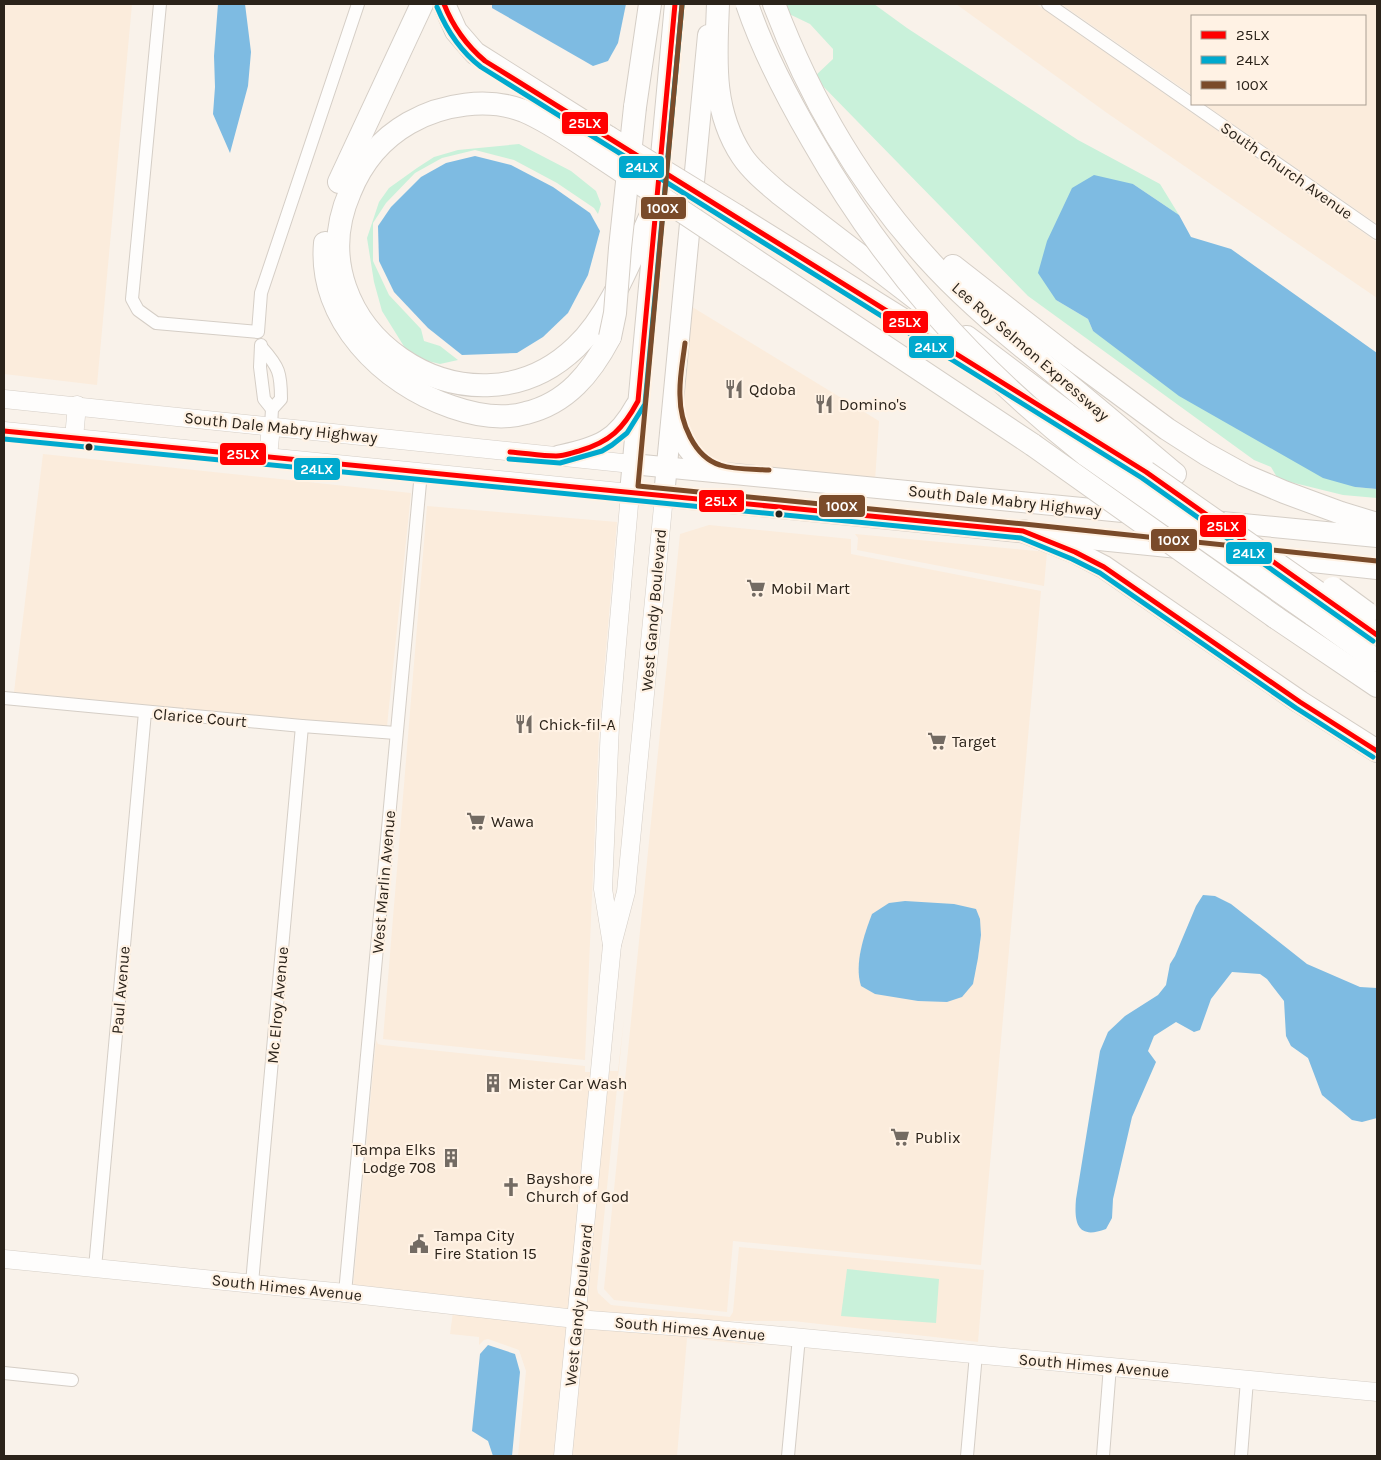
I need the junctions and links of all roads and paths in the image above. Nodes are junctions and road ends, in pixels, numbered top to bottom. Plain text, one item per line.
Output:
1 (160, 4) edge
2 (358, 4) edge
3 (422, 4) edge
4 (444, 4) edge
5 (650, 4) edge
6 (675, 4) edge
7 (711, 4) edge
8 (718, 4) edge
9 (747, 4) edge
10 (774, 4) edge
11 (1048, 4) edge
12 (1191, 104) edge
13 (1193, 105) edge
14 (602, 146) junction
15 (881, 201) junction
16 (656, 204) junction
17 (1377, 233) edge
18 (258, 332) junction
19 (262, 348) junction
20 (672, 397) junction
21 (4, 399) edge
22 (638, 401) junction
23 (77, 405) junction
24 (272, 417) junction
25 (4, 431) edge
26 (74, 438) junction
27 (558, 456) junction
28 (268, 457) junction
29 (632, 464) junction
30 (666, 467) junction
31 (421, 472) junction
32 (715, 472) junction
33 (1146, 472) junction
34 (630, 493) junction
35 (664, 496) junction
36 (1377, 524) edge
37 (1023, 531) junction
38 (1377, 537) edge
39 (1377, 569) edge
40 (1372, 616) edge
41 (1377, 635) edge
42 (1377, 661) edge
43 (1377, 686) edge
44 (4, 698) edge
45 (146, 712) junction
46 (302, 726) junction
47 (396, 734) junction
48 (1377, 751) edge
49 (612, 945) junction
50 (4, 1259) edge
51 (95, 1268) junction
52 (252, 1283) junction
53 (345, 1293) junction
54 (576, 1319) junction
55 (799, 1337) junction
56 (976, 1354) junction
57 (1110, 1366) junction
58 (4, 1373) edge
59 (72, 1380) dead end
60 (1247, 1380) junction
61 (1377, 1392) edge
62 (563, 1456) edge
63 (788, 1456) edge
64 (967, 1456) edge
65 (1103, 1456) edge
66 (1241, 1456) edge

1 - 18 street
2 - 18 street
3 - 5 highway, bridge
4 - 14 highway
6 - 16 main road, West Gandy Boulevard
7 - 20 main road, West Gandy Boulevard
8 - 33 highway
9 - 42 highway, bridge
10 - 15 highway, Lee Roy Selmon Expressway
11 - 12 street, South Church Avenue
13 - 17 street, South Church Avenue
14 - 16 highway
14 - 33 highway, bridge
14 - 43 highway, bridge
15 - 36 highway
15 - 40 highway, Lee Roy Selmon Expressway, bridge
16 - 22 main road, West Gandy Boulevard
18 - 19 street
19 - 24 street
19 - 24 street
20 - 30 main road, West Gandy Boulevard
20 - 32 main road
21 - 23 main road, South Dale Mabry Highway
22 - 27 main road
22 - 29 main road, West Gandy Boulevard
23 - 24 main road, South Dale Mabry Highway
23 - 26 main road
24 - 27 main road, South Dale Mabry Highway
24 - 28 main road
25 - 26 main road, South Dale Mabry Highway
26 - 28 main road, South Dale Mabry Highway
27 - 29 main road, South Dale Mabry Highway
28 - 31 main road, South Dale Mabry Highway
29 - 30 main road, South Dale Mabry Highway
29 - 34 main road, West Gandy Boulevard
30 - 32 main road, South Dale Mabry Highway
30 - 35 main road, West Gandy Boulevard
31 - 34 main road, South Dale Mabry Highway
31 - 47 street, West Marlin Avenue
32 - 38 main road, South Dale Mabry Highway
33 - 41 highway, bridge
34 - 35 main road, South Dale Mabry Highway
34 - 49 main road, West Gandy Boulevard
35 - 37 main road, South Dale Mabry Highway
35 - 49 main road, West Gandy Boulevard
37 - 39 main road, South Dale Mabry Highway
37 - 48 highway
44 - 45 street, Clarice Court
45 - 46 street, Clarice Court
45 - 51 street, Paul Avenue
46 - 47 street, Clarice Court
46 - 52 street, Mc Elroy Avenue
47 - 53 street, West Marlin Avenue
49 - 54 main road, West Gandy Boulevard
50 - 51 main road, South Himes Avenue
51 - 52 main road, South Himes Avenue
52 - 53 main road, South Himes Avenue
53 - 54 main road, South Himes Avenue
54 - 55 main road, South Himes Avenue
54 - 62 main road, West Gandy Boulevard
55 - 56 main road, South Himes Avenue
55 - 63 street
56 - 57 main road, South Himes Avenue
56 - 64 street
57 - 60 main road, South Himes Avenue
57 - 65 street
58 - 59 street
60 - 61 main road, South Himes Avenue
60 - 66 street

